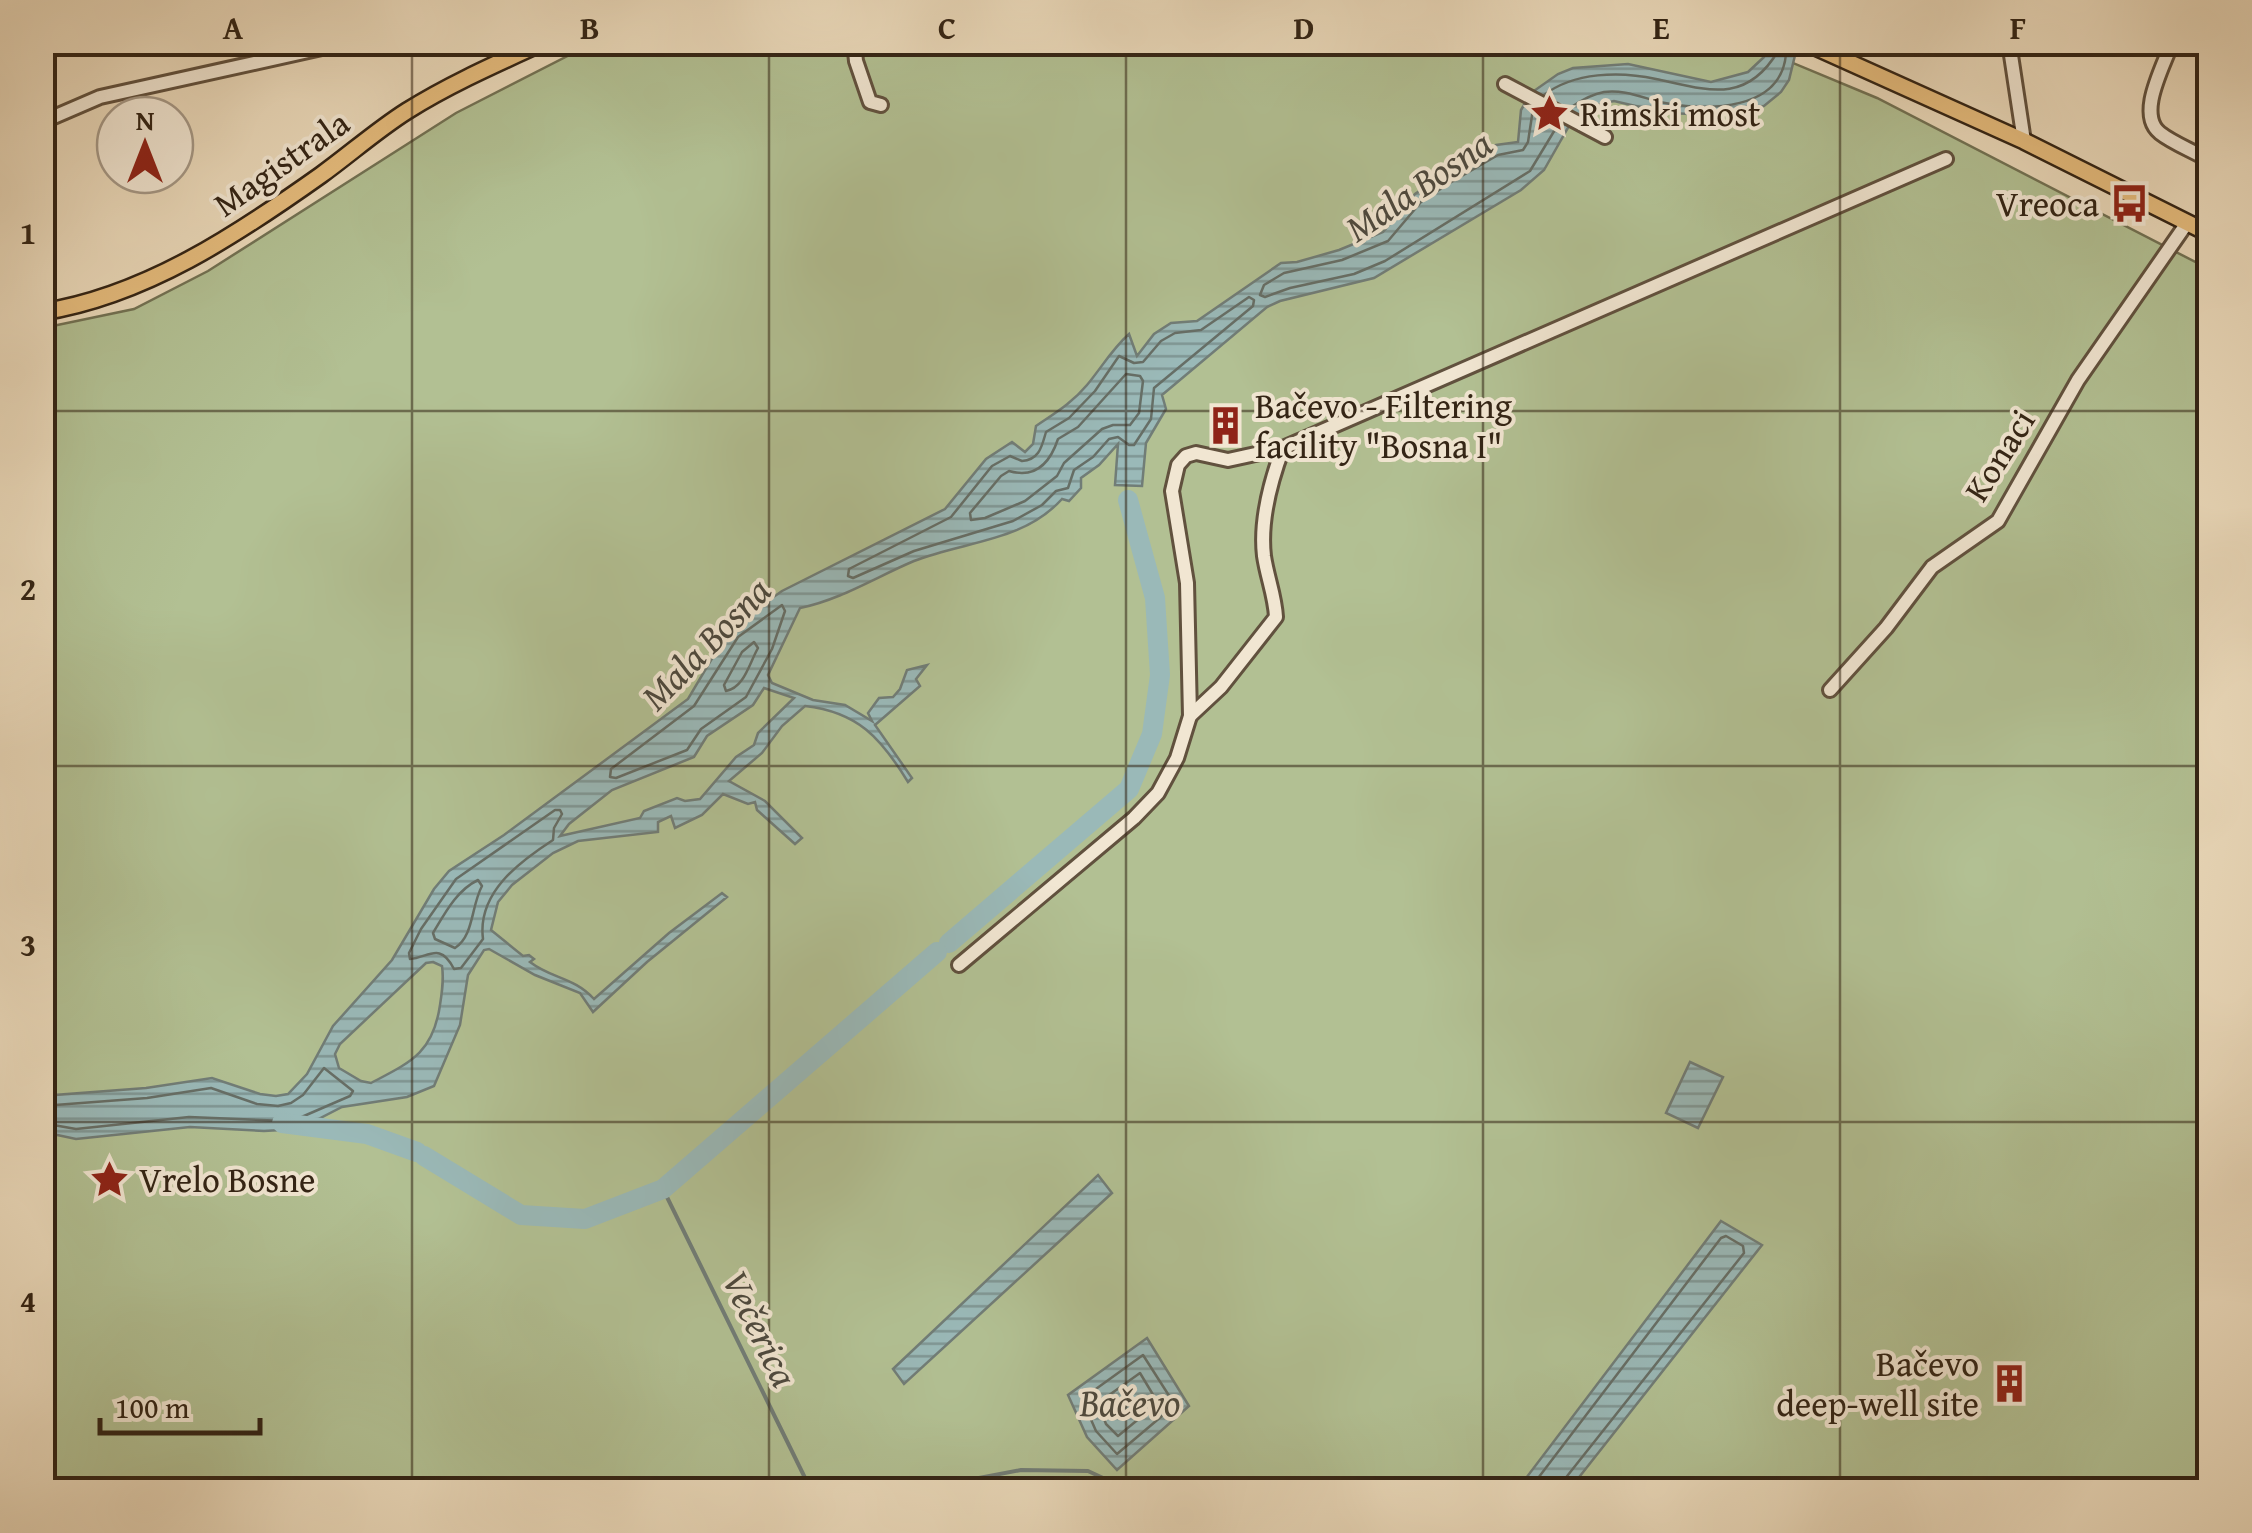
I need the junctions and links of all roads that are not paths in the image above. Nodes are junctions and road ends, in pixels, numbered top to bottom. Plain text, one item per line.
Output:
1 (544, 42) edge
2 (854, 42) edge
3 (1804, 42) edge
4 (2008, 42) edge
5 (2172, 42) edge
6 (345, 43) edge
7 (1504, 84) dead end
8 (881, 105) dead end
9 (42, 122) edge
10 (1606, 137) dead end
11 (2024, 141) junction
12 (1946, 159) dead end
13 (2210, 161) edge
14 (2187, 223) junction
15 (2210, 231) edge
16 (42, 312) edge
17 (1282, 448) junction
18 (1830, 690) dead end
19 (1190, 716) junction
20 (960, 964) dead end

1 - 16 main road, Magistrala
2 - 8 street
3 - 11 main road
4 - 11 street
5 - 13 street
6 - 9 street
7 - 10 street
11 - 14 main road
12 - 17 street
14 - 15 main road
14 - 18 street, Konaci
17 - 19 street
17 - 19 street
19 - 20 street

